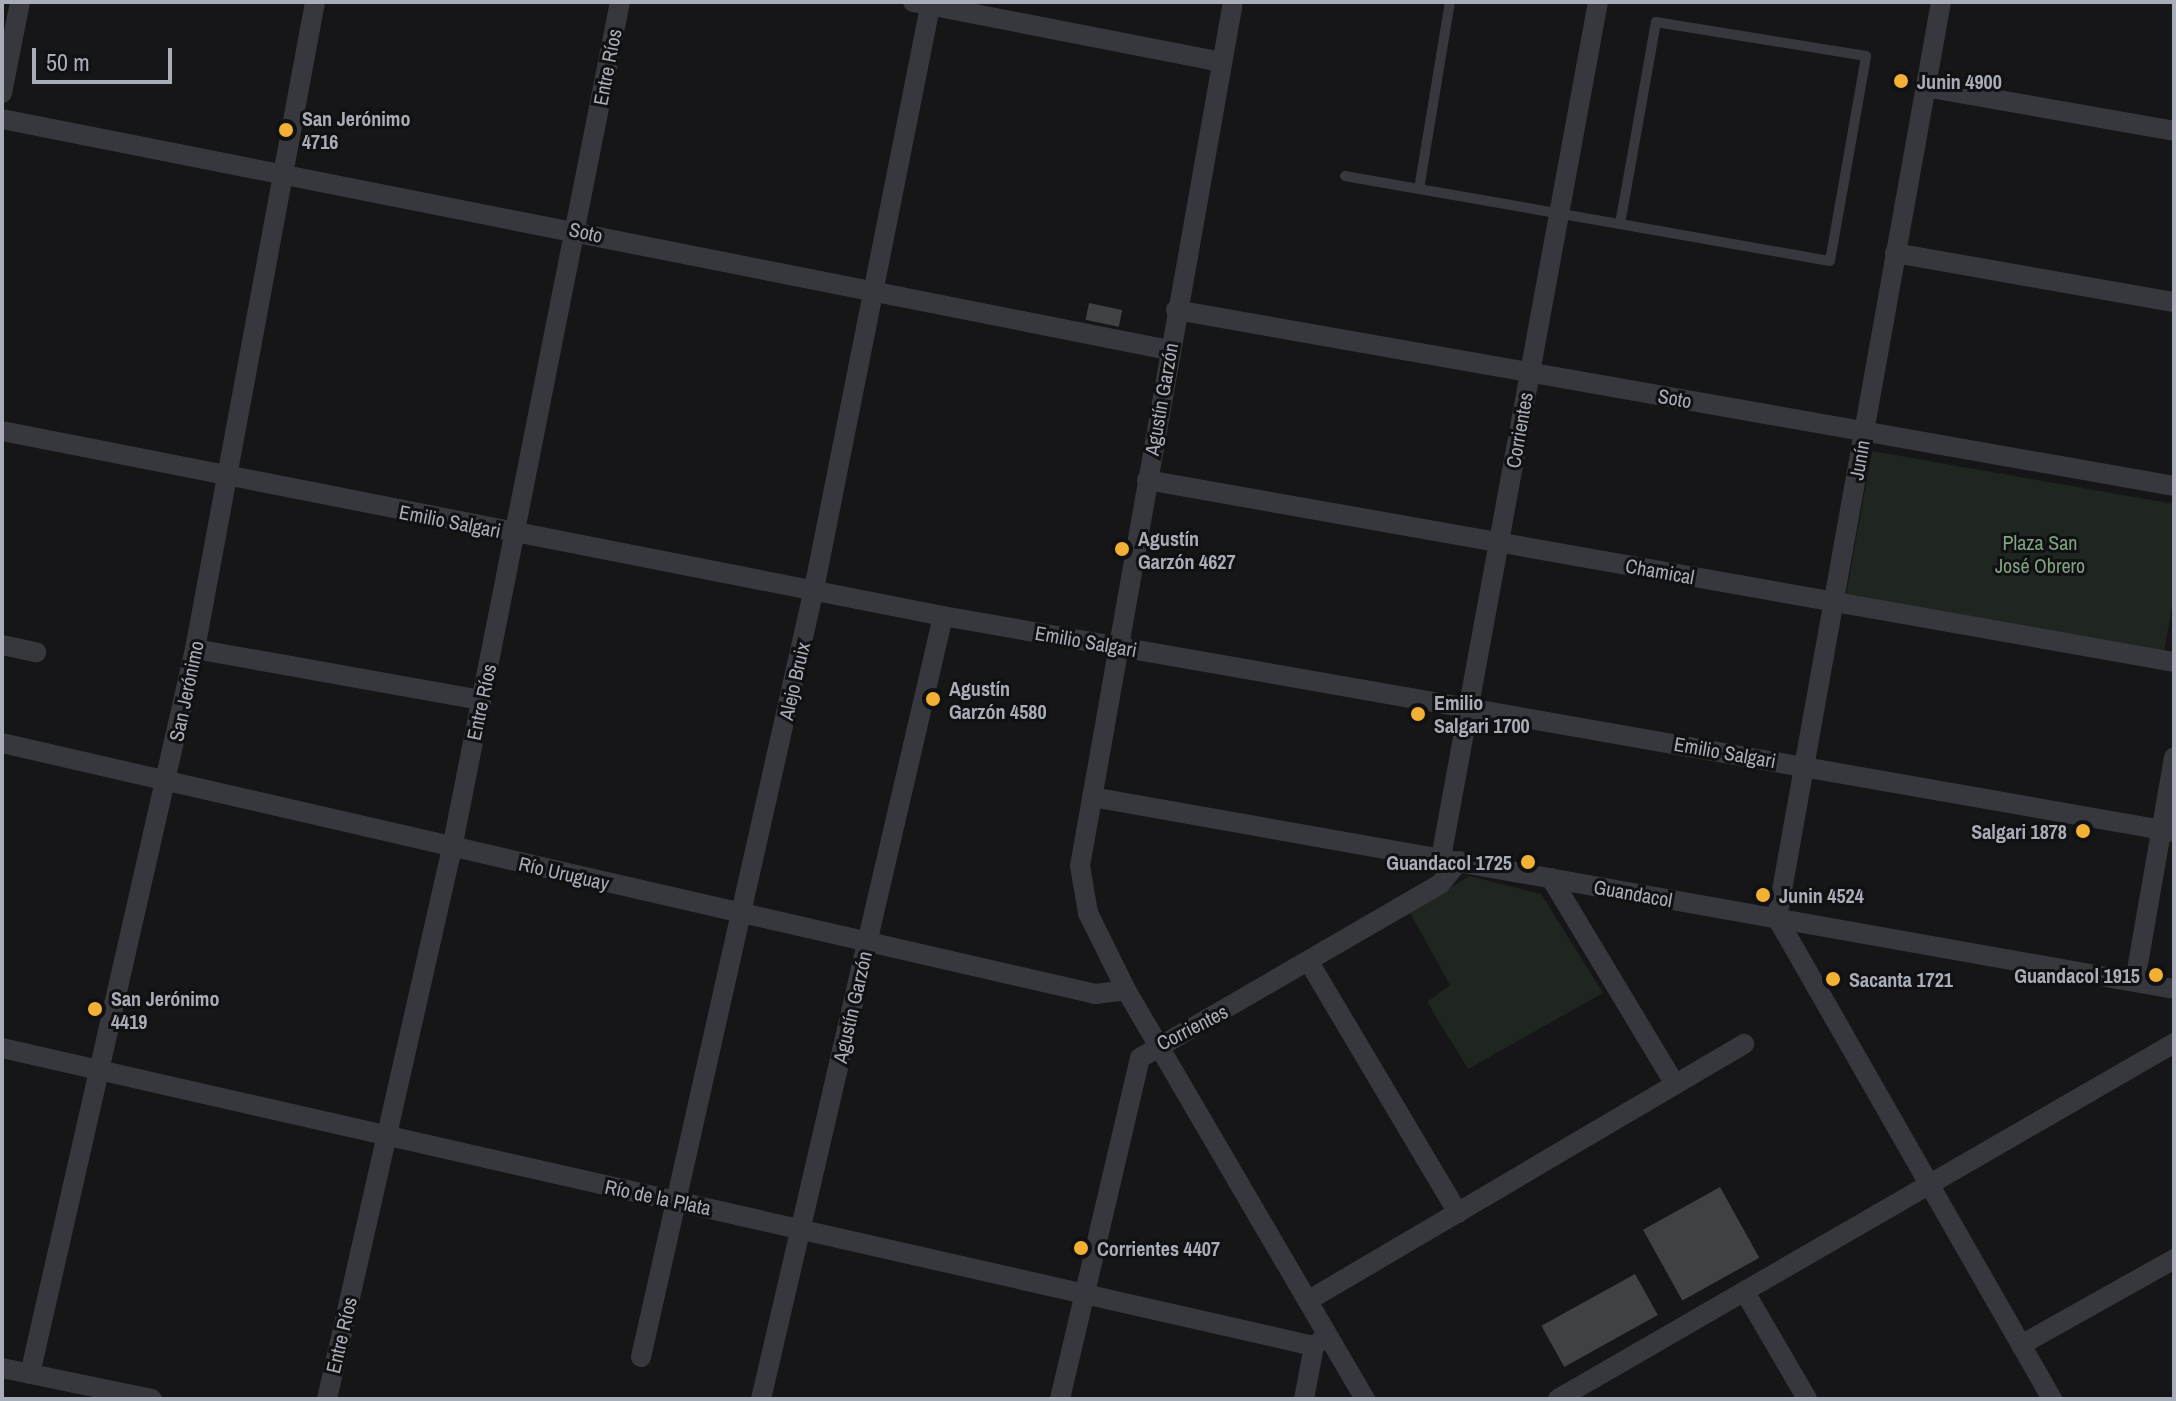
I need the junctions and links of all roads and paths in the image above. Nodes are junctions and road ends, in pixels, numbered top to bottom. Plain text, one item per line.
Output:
1 (20, 2) edge
2 (315, 2) edge
3 (620, 2) edge
4 (1233, 2) edge
5 (1450, 2) edge
6 (1598, 2) edge
7 (1941, 2) edge
8 (925, 3) edge
9 (1222, 62) junction
10 (1925, 87) junction
11 (2, 93) edge
12 (2, 119) edge
13 (2174, 131) edge
14 (287, 173) junction
15 (1345, 176) dead end
16 (1419, 189) junction
17 (1559, 214) junction
18 (1620, 224) junction
19 (574, 230) junction
20 (1895, 253) junction
21 (874, 293) junction
22 (2174, 302) edge
23 (1176, 310) junction
24 (1169, 350) junction
25 (1530, 372) junction
26 (2, 431) edge
27 (1864, 431) junction
28 (230, 477) junction
29 (1147, 480) junction
30 (2174, 486) edge
31 (517, 534) junction
32 (1499, 542) junction
33 (814, 589) junction
34 (1833, 601) junction
35 (943, 616) junction
36 (2, 645) edge
37 (1118, 646) junction
38 (195, 649) junction
39 (36, 652) dead end
40 (2174, 662) edge
41 (482, 700) junction
42 (1469, 707) junction
43 (2, 743) edge
44 (2174, 757) edge
45 (1804, 766) junction
46 (163, 781) junction
47 (1092, 797) junction
48 (2168, 831) edge
49 (452, 848) junction
50 (1450, 860) junction
51 (1551, 878) junction
52 (741, 913) junction
53 (1777, 918) junction
54 (867, 939) junction
55 (1309, 962) junction
56 (2135, 981) junction
57 (2174, 989) edge
58 (1126, 990) junction
59 (2174, 1043) edge
60 (1162, 1044) junction
61 (1744, 1044) dead end
62 (2, 1048) edge
63 (98, 1069) junction
64 (1675, 1084) junction
65 (386, 1136) junction
66 (1929, 1187) junction
67 (676, 1201) junction
68 (1458, 1213) junction
69 (801, 1227) junction
70 (2174, 1259) edge
71 (1085, 1290) junction
72 (1746, 1294) junction
73 (1309, 1300) junction
74 (1321, 1340) junction
75 (2021, 1345) junction
76 (641, 1357) dead end
77 (2, 1368) edge
78 (30, 1374) junction
79 (1590, 1391) edge
80 (83, 1392) edge
81 (152, 1399) edge
82 (327, 1399) edge
83 (761, 1399) edge
84 (1060, 1399) edge
85 (1304, 1399) edge
86 (1365, 1399) edge
87 (1558, 1399) edge
88 (1807, 1399) edge
89 (2052, 1399) edge

1 - 11 street
2 - 14 street, San Jerónimo
3 - 19 street, Entre Ríos
4 - 9 street, Agustín Garzón
5 - 16 lane
6 - 17 street, Corrientes
7 - 10 street, Junín
8 - 9 street
8 - 21 street, Alejo Bruix
9 - 23 street, Agustín Garzón
10 - 13 street
10 - 20 street, Junín
12 - 14 street, Soto
14 - 19 street, Soto
14 - 28 street, San Jerónimo
15 - 16 lane
16 - 17 lane
17 - 18 lane
17 - 25 street, Corrientes
18 - 18 lane
19 - 21 street, Soto
19 - 31 street, Entre Ríos
20 - 22 street
20 - 27 street, Junín
21 - 24 street, Soto
21 - 33 street, Alejo Bruix
23 - 24 street, Agustín Garzón
23 - 25 street, Soto
24 - 29 street, Agustín Garzón
25 - 27 street, Soto
25 - 32 street, Corrientes
26 - 28 street, Emilio Salgari
27 - 30 street, Soto
27 - 34 street, Junín
28 - 31 street, Emilio Salgari
28 - 38 street, San Jerónimo
29 - 32 street, Chamical
29 - 37 street, Agustín Garzón
31 - 33 street, Emilio Salgari
31 - 41 street, Entre Ríos
32 - 34 street, Chamical
32 - 42 street, Corrientes
33 - 35 street, Emilio Salgari
33 - 52 street, Alejo Bruix
34 - 40 street, Chamical
34 - 45 street, Junín
35 - 37 street, Emilio Salgari
35 - 54 street, Agustín Garzón
36 - 39 street
37 - 42 street, Emilio Salgari
37 - 47 street, Agustín Garzón
38 - 41 street
38 - 46 street, San Jerónimo
41 - 49 street, Entre Ríos
42 - 45 street, Emilio Salgari
42 - 50 street, Corrientes
43 - 46 street, Río Uruguay
44 - 48 street
45 - 48 street, Emilio Salgari
45 - 53 street, Junín
46 - 49 street, Río Uruguay
46 - 63 street, San Jerónimo
47 - 50 street, Guandacol
47 - 58 street, Agustín Garzón
48 - 56 street
49 - 52 street, Río Uruguay
49 - 65 street, Entre Ríos
50 - 51 street, Guandacol
50 - 55 street, Corrientes
51 - 53 street, Guandacol
51 - 64 street
52 - 54 street, Río Uruguay
52 - 67 street, Alejo Bruix
53 - 56 street, Guandacol
53 - 66 street
54 - 58 street, Río Uruguay
54 - 69 street, Agustín Garzón
55 - 60 street, Corrientes
55 - 68 street
56 - 57 street, Guandacol
58 - 60 street, Agustín Garzón
59 - 66 street
60 - 71 street, Corrientes
60 - 73 street, Agustín Garzón
61 - 64 street
62 - 63 street, Río de la Plata
63 - 65 street, Río de la Plata
63 - 78 street, San Jerónimo
64 - 68 street
65 - 67 street, Río de la Plata
65 - 82 street, Entre Ríos
66 - 72 street
66 - 75 street
67 - 69 street, Río de la Plata
67 - 76 street, Alejo Bruix
68 - 73 street
69 - 71 street, Río de la Plata
69 - 83 street, Agustín Garzón
70 - 75 street
71 - 74 street, Río de la Plata
71 - 84 street, Corrientes
72 - 79 street
72 - 88 street
73 - 74 street, Agustín Garzón
74 - 85 street
74 - 86 street, Agustín Garzón
75 - 89 street
77 - 78 street
78 - 80 street
79 - 87 street
80 - 81 street

